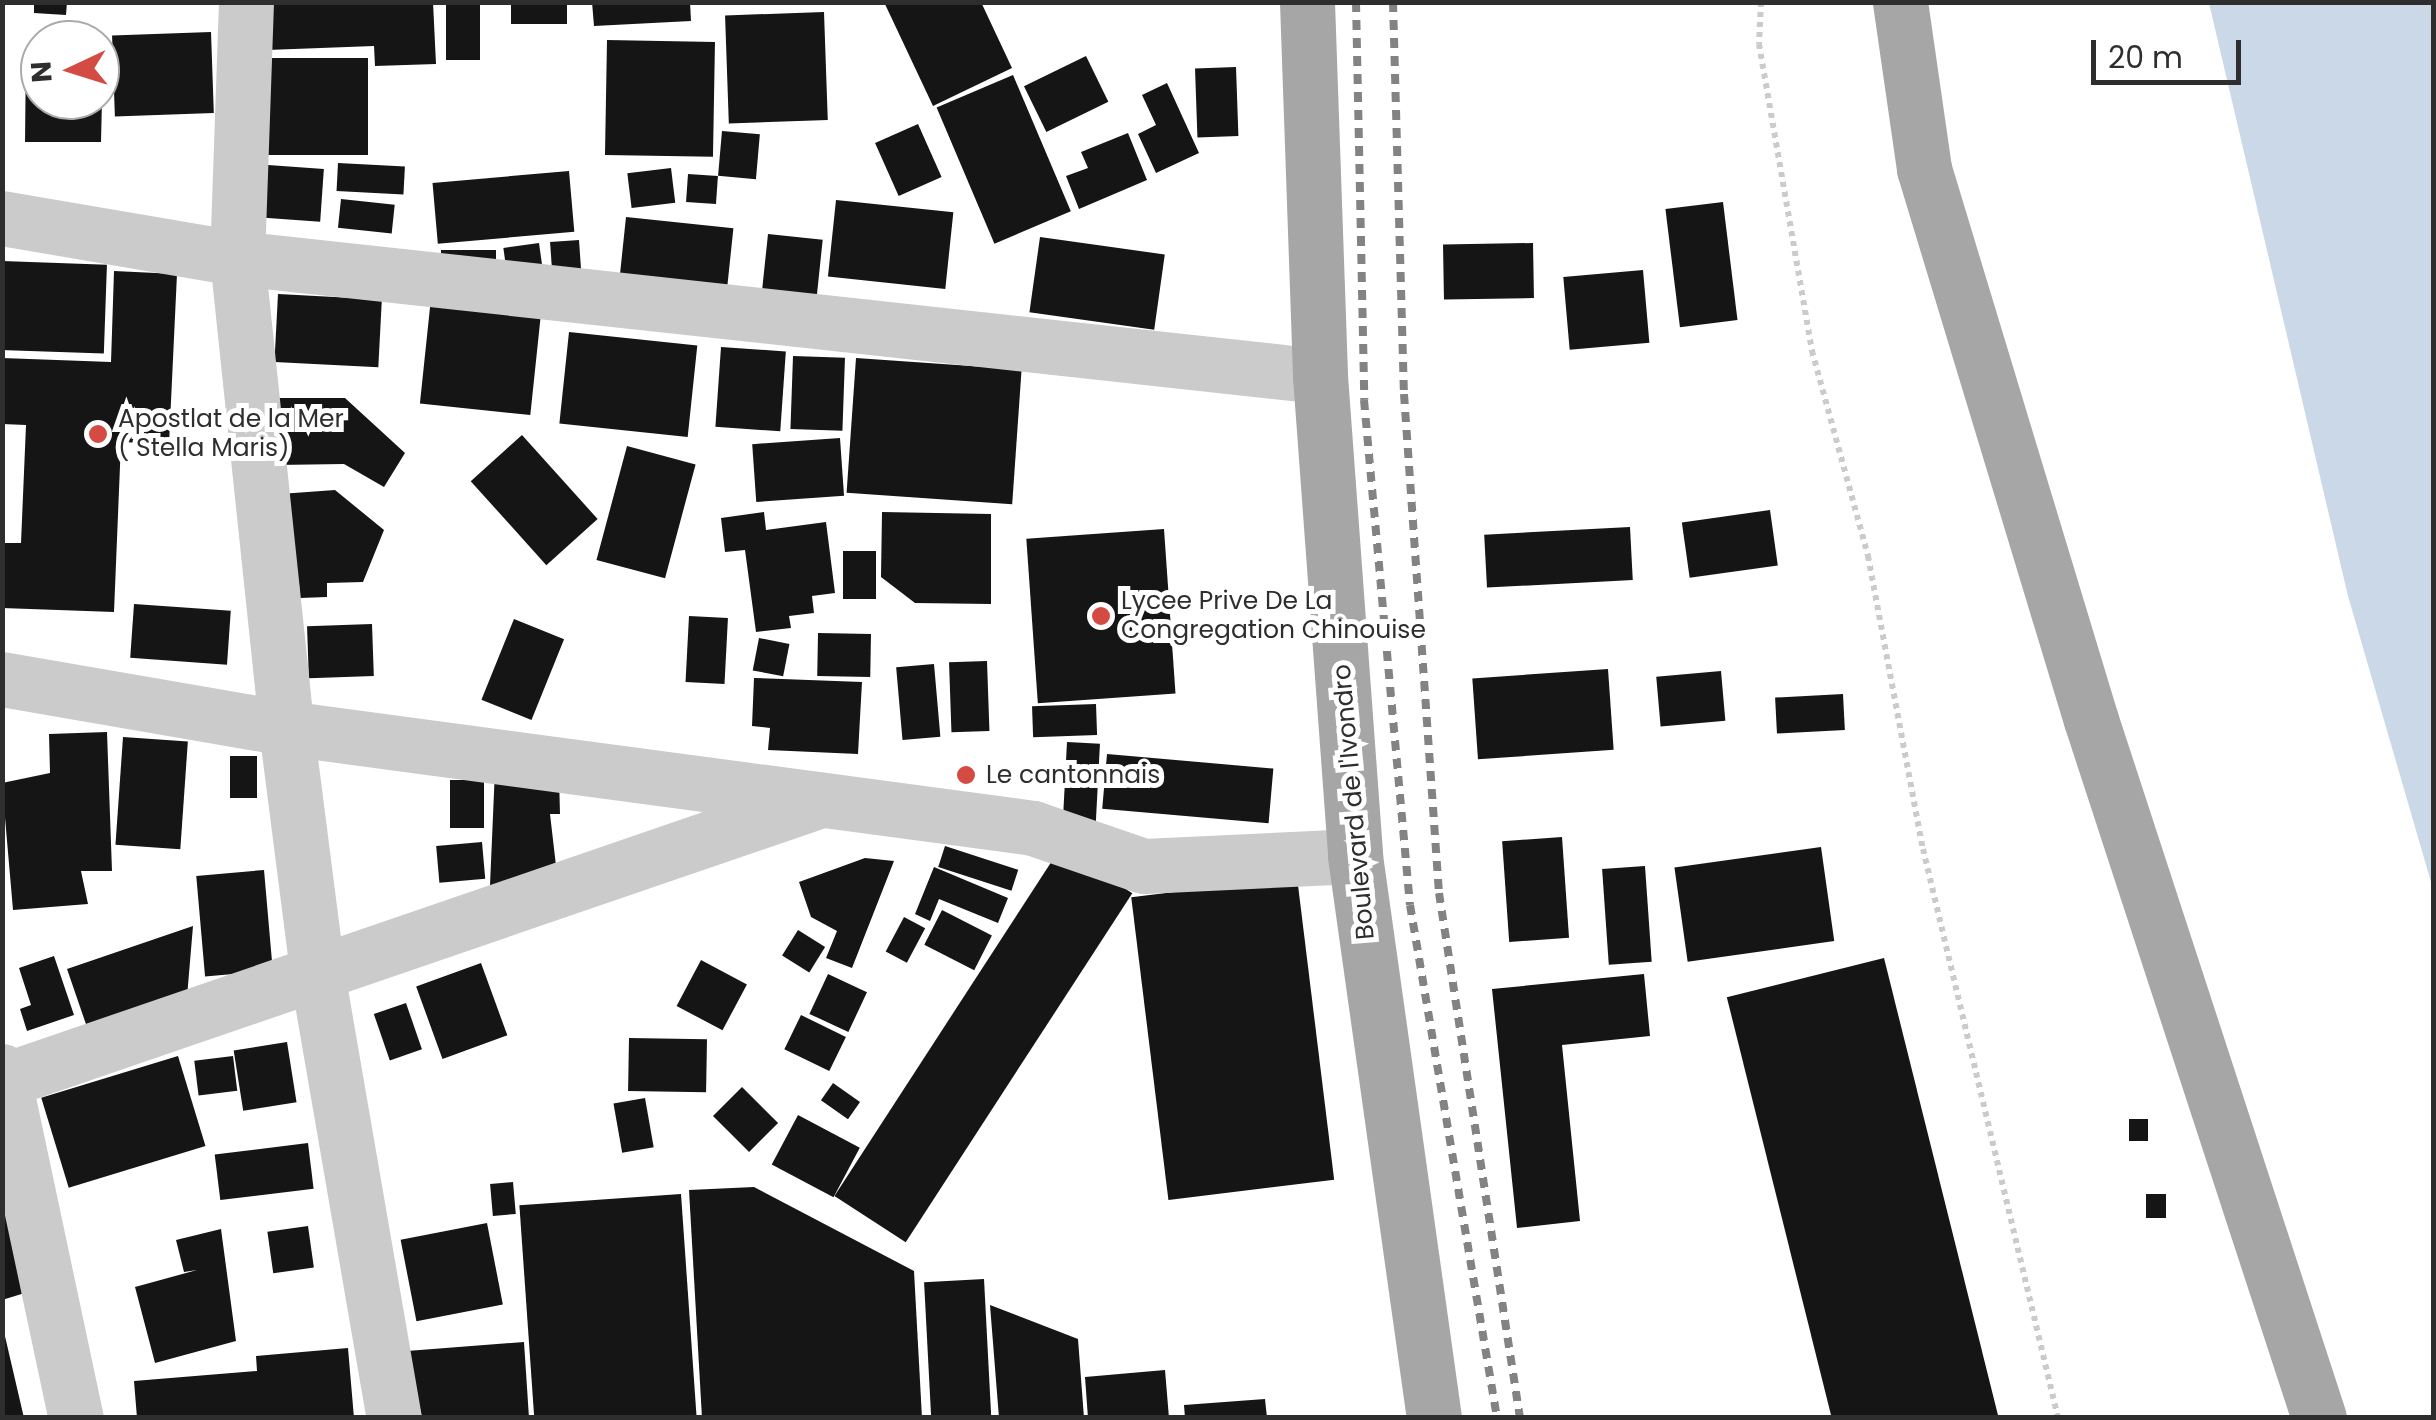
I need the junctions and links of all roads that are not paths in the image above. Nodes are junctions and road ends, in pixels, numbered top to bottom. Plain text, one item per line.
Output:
1 (246, 2) edge
2 (1307, 2) edge
3 (1900, 2) edge
4 (2, 218) edge
5 (238, 258) junction
6 (1320, 376) junction
7 (2, 679) edge
8 (286, 728) junction
9 (826, 798) junction
10 (1355, 856) junction
11 (318, 979) junction
12 (3, 1077) edge
13 (76, 1418) edge
14 (394, 1418) edge
15 (1434, 1418) edge
16 (2319, 1418) edge

1 - 5 street
2 - 6 main road, Boulevard de l'Ivondro
3 - 16 main road
4 - 5 street
5 - 6 street
5 - 8 street
6 - 10 main road, Boulevard de l'Ivondro
7 - 8 street
8 - 9 street
8 - 11 street
9 - 10 street
9 - 11 street
10 - 15 main road, Boulevard de l'Ivondro
11 - 12 street
11 - 14 street
12 - 13 street

